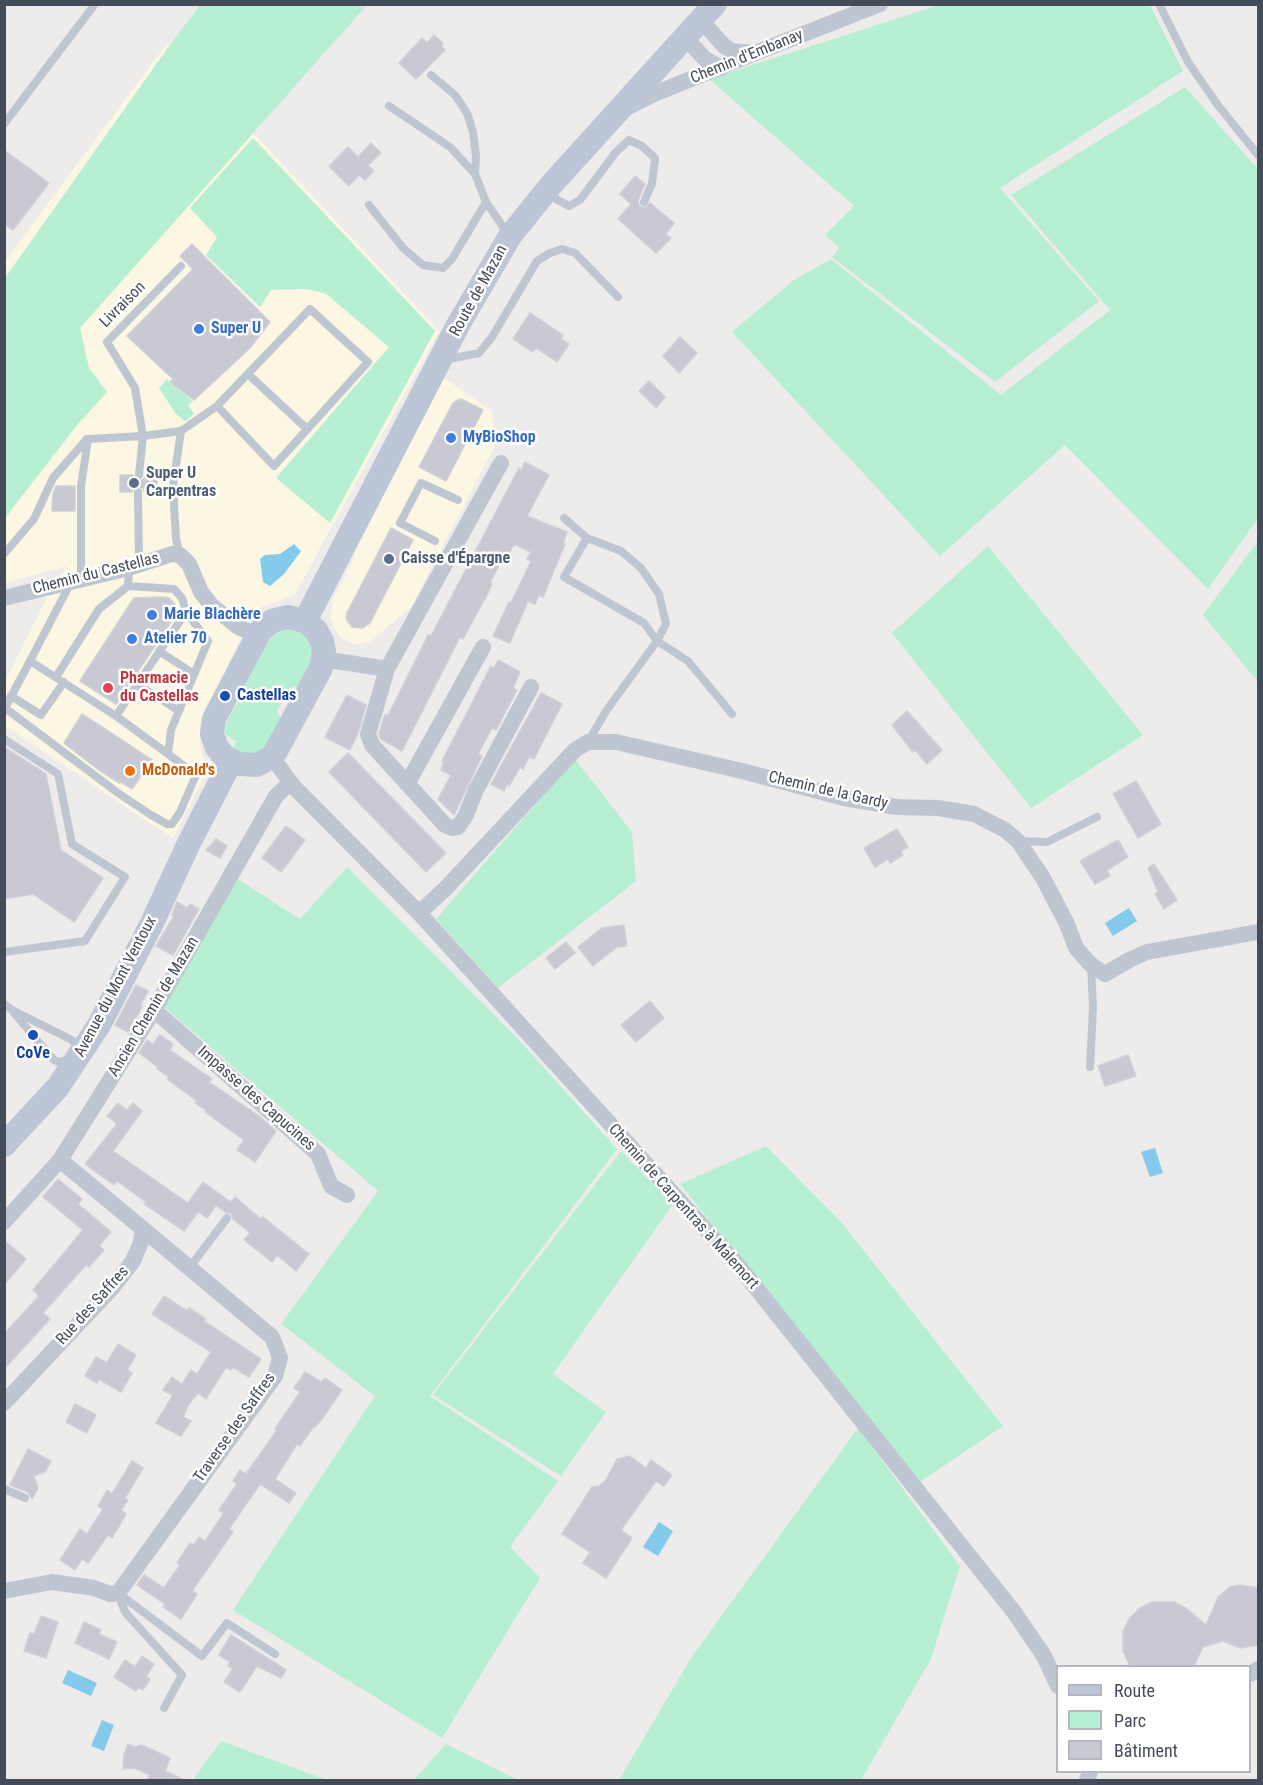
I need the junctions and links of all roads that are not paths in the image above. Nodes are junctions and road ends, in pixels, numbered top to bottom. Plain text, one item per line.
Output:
1 (95, 4) edge
2 (880, 4) edge
3 (1159, 4) edge
4 (701, 18) edge
5 (754, 53) junction
6 (721, 68) junction
7 (431, 75) dead end
8 (389, 106) dead end
9 (617, 113) junction
10 (4, 124) edge
11 (1258, 155) edge
12 (475, 174) junction
13 (551, 186) junction
14 (486, 202) junction
15 (644, 202) dead end
16 (369, 206) dead end
17 (510, 236) junction
18 (181, 266) dead end
19 (618, 297) dead end
20 (440, 360) junction
21 (248, 374) junction
22 (217, 406) junction
23 (307, 429) junction
24 (181, 431) junction
25 (143, 436) junction
26 (88, 439) junction
27 (501, 463) dead end
28 (139, 475) dead end
29 (138, 492) dead end
30 (458, 500) dead end
31 (564, 518) dead end
32 (588, 538) junction
33 (435, 542) dead end
34 (4, 554) edge
35 (180, 555) junction
36 (134, 567) junction
37 (76, 580) junction
38 (128, 586) junction
39 (4, 598) edge
40 (186, 612) junction
41 (304, 621) junction
42 (257, 636) junction
43 (657, 641) junction
44 (483, 647) dead end
45 (159, 651) junction
46 (30, 661) junction
47 (323, 662) junction
48 (387, 669) junction
49 (194, 674) junction
50 (60, 680) junction
51 (137, 684) junction
52 (531, 687) dead end
53 (11, 696) junction
54 (179, 711) junction
55 (732, 714) dead end
56 (116, 716) junction
57 (4, 739) edge
58 (588, 742) junction
59 (168, 754) junction
60 (272, 756) junction
61 (231, 761) junction
62 (290, 783) junction
63 (407, 784) junction
64 (1097, 817) dead end
65 (1018, 841) junction
66 (419, 913) junction
67 (1258, 932) edge
68 (4, 952) edge
69 (1091, 965) junction
70 (8, 1007) edge
71 (154, 1010) junction
72 (72, 1051) junction
73 (1090, 1067) dead end
74 (4, 1128) edge
75 (4, 1145) edge
76 (60, 1160) junction
77 (347, 1195) dead end
78 (227, 1218) dead end
79 (4, 1222) edge
80 (143, 1229) junction
81 (190, 1267) junction
82 (4, 1403) edge
83 (4, 1489) edge
84 (26, 1498) dead end
85 (4, 1591) edge
86 (118, 1593) junction
87 (275, 1654) dead end
88 (1056, 1682) edge
89 (164, 1708) dead end

1 - 10 lane
2 - 5 street, Chemin d'Embanay
3 - 11 lane
4 - 5 street
4 - 6 street
4 - 9 main road, Route de Mazan
5 - 6 street, Chemin d'Embanay
6 - 9 street, Chemin d'Embanay
7 - 12 lane
8 - 12 lane
9 - 13 main road, Route de Mazan
12 - 14 lane
13 - 15 lane
13 - 17 main road, Route de Mazan
14 - 16 lane
14 - 17 lane
17 - 20 main road, Route de Mazan
18 - 25 lane, Livraison
19 - 20 lane
20 - 41 main road, Route de Mazan
21 - 22 lane
21 - 23 lane
21 - 23 lane
22 - 23 lane
22 - 24 lane
24 - 25 lane
24 - 35 lane
25 - 26 lane
25 - 28 lane
26 - 34 lane
26 - 37 lane
27 - 48 street
29 - 36 lane
30 - 33 lane
31 - 32 lane
32 - 43 lane
32 - 43 lane
35 - 36 street, Chemin du Castellas
35 - 42 street, Chemin du Castellas
36 - 37 street, Chemin du Castellas
36 - 38 lane
37 - 39 street, Chemin du Castellas
37 - 46 lane
38 - 40 lane
38 - 50 lane
40 - 45 lane
40 - 49 lane
41 - 42 main road
41 - 47 main road
42 - 61 main road
43 - 55 lane
43 - 58 lane
44 - 63 street
45 - 49 lane
45 - 51 lane
46 - 50 lane
46 - 53 lane
47 - 48 street
47 - 60 main road
48 - 63 street
49 - 54 lane
50 - 53 lane
50 - 56 lane
51 - 54 lane
51 - 56 lane
52 - 63 street
53 - 59 lane
54 - 59 lane
56 - 59 lane
57 - 68 lane
58 - 65 street, Chemin de la Gardy
58 - 66 street
60 - 61 main road
60 - 62 street, Chemin de Carpentras à Malemort
61 - 72 main road, Avenue du Mont Ventoux
62 - 66 street, Chemin de Carpentras à Malemort
62 - 71 street, Ancien Chemin de Mazan
64 - 65 lane
65 - 69 street, Chemin de la Gardy
66 - 88 street, Chemin de Carpentras à Malemort
67 - 69 street
69 - 73 lane
70 - 72 lane
70 - 72 lane
71 - 76 street, Ancien Chemin de Mazan
71 - 77 street, Impasse des Capucines
72 - 74 main road, Avenue du Mont Ventoux
72 - 75 main road, Avenue du Mont Ventoux
76 - 79 street, Ancien Chemin de Mazan
76 - 80 street
78 - 81 lane
80 - 81 street, Traverse des Saffres
80 - 82 street, Rue des Saffres
81 - 86 street, Traverse des Saffres
83 - 84 lane
85 - 86 street
86 - 87 lane
86 - 89 lane

